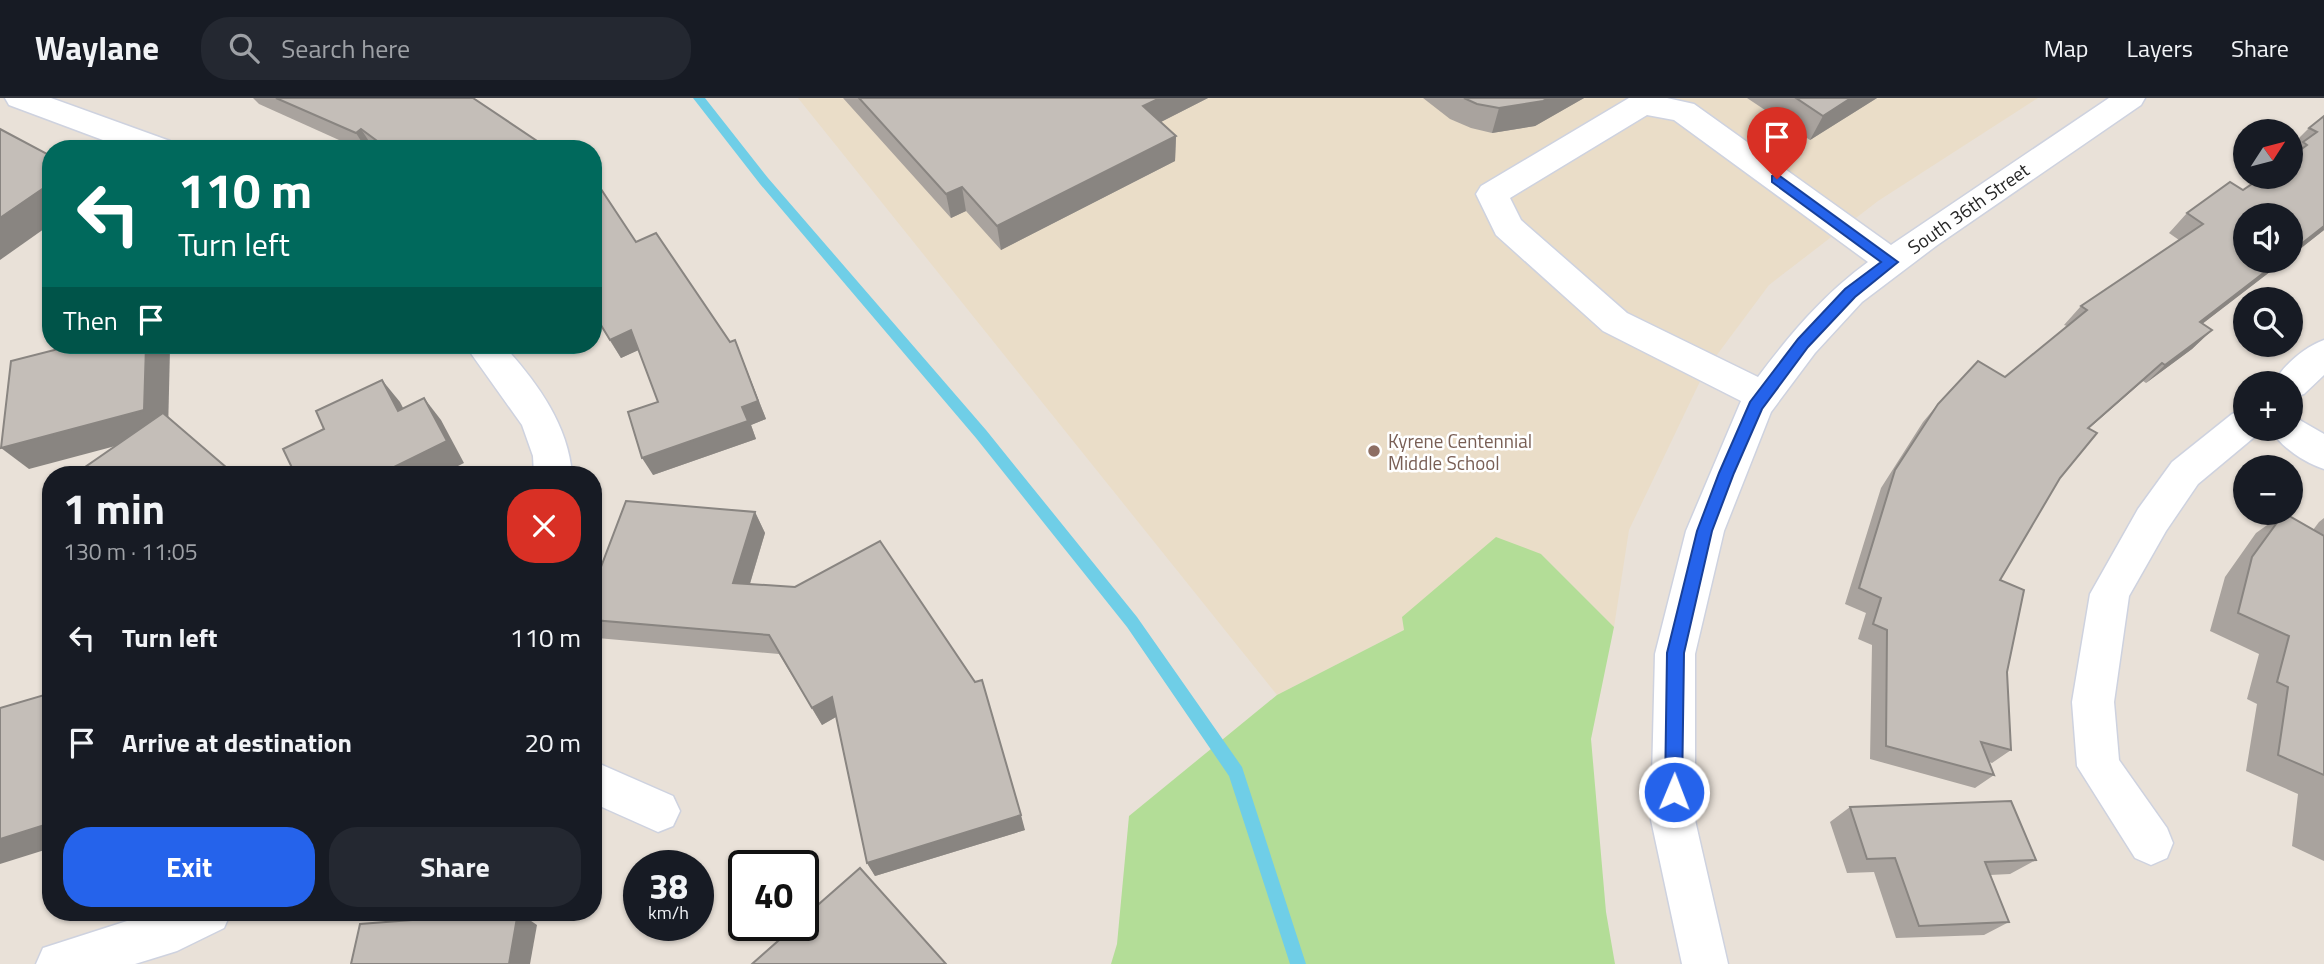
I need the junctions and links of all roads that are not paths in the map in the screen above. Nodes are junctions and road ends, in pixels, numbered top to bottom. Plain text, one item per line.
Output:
1 (6, 98) edge
2 (20, 98) edge
3 (2130, 98) edge
4 (0, 102) edge
5 (134, 140) edge
6 (1891, 262) junction
7 (490, 354) edge
8 (2324, 354) edge
9 (2303, 373) edge
10 (1764, 396) junction
11 (2233, 434) edge
12 (2303, 439) edge
13 (2324, 454) edge
14 (553, 466) edge
15 (602, 785) edge
16 (658, 811) dead end
17 (2151, 843) dead end
18 (191, 921) edge
19 (59, 964) edge
20 (1705, 964) edge

1 - 4 street
2 - 5 street
3 - 6 street, South 36th Street
6 - 10 street, South 36th Street
6 - 10 street
7 - 14 street
8 - 9 street
10 - 20 street, South 36th Street
11 - 17 street
12 - 13 street
15 - 16 street
18 - 19 street

